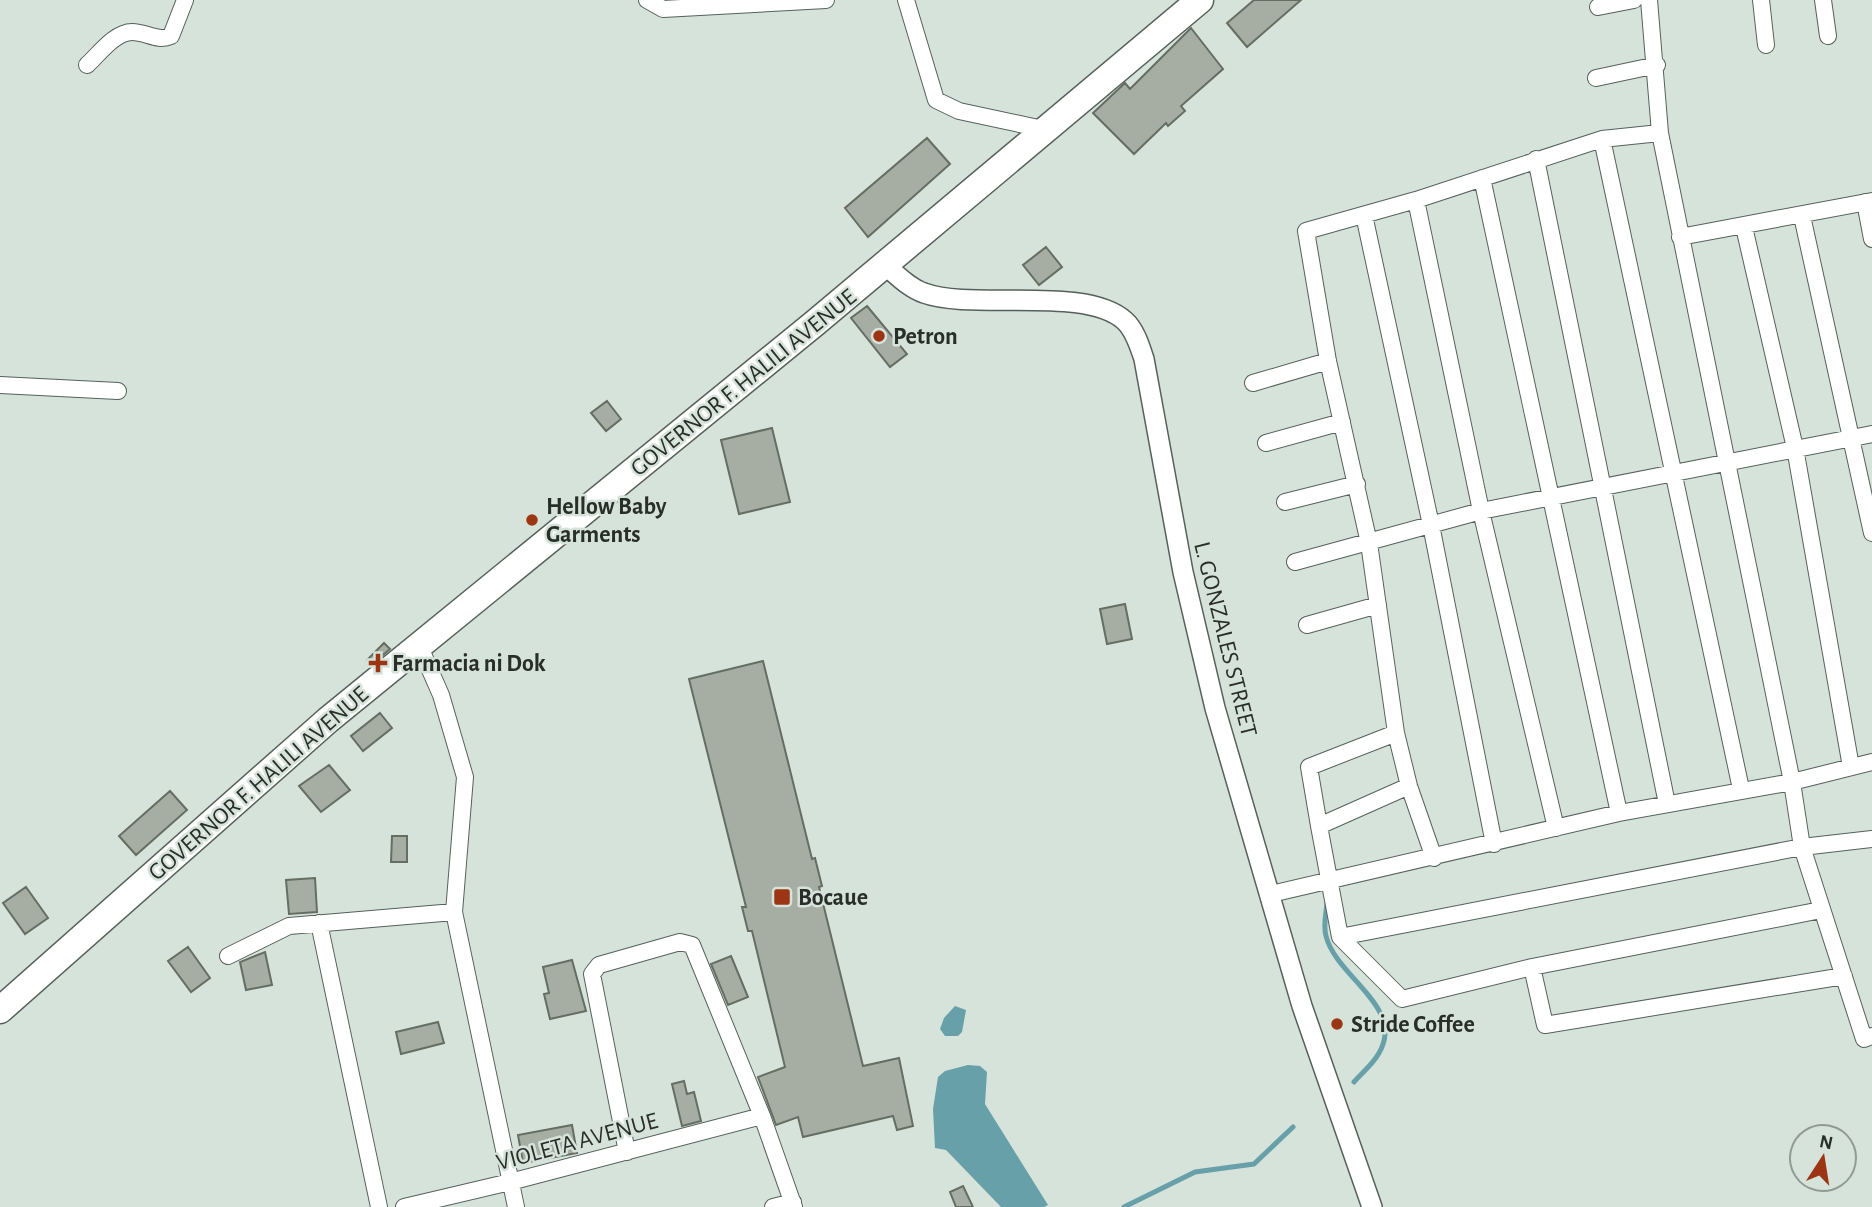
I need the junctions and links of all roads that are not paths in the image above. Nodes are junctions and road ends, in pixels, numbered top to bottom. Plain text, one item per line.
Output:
1 (185, 0) edge
2 (648, 0) edge
3 (826, 0) edge
4 (906, 0) edge
5 (1200, 0) edge
6 (1634, 0) edge
7 (1649, 0) edge
8 (1761, 0) edge
9 (1823, 0) edge
10 (1598, 8) dead end
11 (1828, 36) dead end
12 (1766, 45) dead end
13 (87, 65) dead end
14 (1657, 65) junction
15 (1596, 79) dead end
16 (1043, 129) junction
17 (1660, 134) junction
18 (1602, 139) junction
19 (1536, 159) junction
20 (1482, 178) junction
21 (1416, 200) junction
22 (1868, 202) edge
23 (1364, 215) junction
24 (1802, 216) junction
25 (1744, 227) junction
26 (1680, 237) junction
27 (1872, 239) edge
28 (885, 265) junction
29 (1328, 361) junction
30 (1253, 383) dead end
31 (0, 386) edge
32 (118, 391) dead end
33 (1342, 422) junction
34 (1872, 434) edge
35 (1851, 439) junction
36 (1266, 443) dead end
37 (1795, 448) junction
38 (1727, 463) junction
39 (1674, 474) junction
40 (1357, 484) junction
41 (1604, 487) junction
42 (1550, 497) junction
43 (1285, 502) dead end
44 (1481, 511) junction
45 (1431, 525) junction
46 (1872, 533) edge
47 (1369, 543) junction
48 (1295, 562) dead end
49 (1378, 605) junction
50 (1307, 625) dead end
51 (419, 645) junction
52 (1396, 733) junction
53 (1872, 762) edge
54 (1851, 767) junction
55 (1792, 782) junction
56 (1409, 786) junction
57 (1741, 789) junction
58 (1667, 804) junction
59 (1619, 813) junction
60 (1319, 826) junction
61 (1556, 828) junction
62 (1871, 843) edge
63 (1494, 844) junction
64 (1802, 847) junction
65 (1434, 858) junction
66 (1330, 882) junction
67 (1271, 894) junction
68 (1821, 910) junction
69 (454, 912) junction
70 (319, 923) junction
71 (1340, 937) junction
72 (228, 956) dead end
73 (1532, 967) junction
74 (1843, 976) junction
75 (0, 1010) edge
76 (1872, 1036) edge
77 (762, 1116) junction
78 (627, 1152) junction
79 (510, 1182) junction
80 (794, 1205) edge
81 (412, 1206) edge
82 (379, 1207) edge
83 (516, 1207) edge
84 (773, 1207) edge
85 (1372, 1207) edge

1 - 13 street
2 - 3 street
4 - 16 street
5 - 16 main road, GOVERNOR F. HALILI AVENUE
6 - 10 street
7 - 14 street
8 - 12 street
9 - 11 street
14 - 15 street
14 - 17 street
16 - 28 main road, GOVERNOR F. HALILI AVENUE
17 - 18 street
17 - 26 street
18 - 19 street
18 - 39 street
19 - 20 street
19 - 41 street
20 - 21 street
20 - 42 street
21 - 23 street
21 - 44 street
22 - 24 street
22 - 27 street
23 - 29 street
23 - 45 street
24 - 25 street
24 - 35 street
25 - 26 street
25 - 37 street
26 - 38 street
28 - 51 main road, GOVERNOR F. HALILI AVENUE
28 - 67 street, L. GONZALES STREET
29 - 30 street
29 - 33 street
31 - 32 street
33 - 36 street
33 - 40 street
34 - 35 street
35 - 37 street
35 - 46 street
37 - 38 street
37 - 54 street
38 - 39 street
38 - 55 street
39 - 41 street
39 - 57 street
40 - 43 street
40 - 47 street
41 - 42 street
41 - 58 street
42 - 44 street
42 - 59 street
44 - 45 street
44 - 61 street
45 - 47 street
45 - 63 street
47 - 48 street
47 - 49 street
49 - 50 street
49 - 52 street
51 - 69 street
51 - 75 main road, GOVERNOR F. HALILI AVENUE
52 - 56 street
52 - 60 street
53 - 54 street
54 - 55 street
55 - 57 street
55 - 64 street
56 - 60 street
56 - 65 street
57 - 58 street
58 - 59 street
59 - 61 street
60 - 66 street
61 - 63 street
62 - 64 street
63 - 65 street
64 - 68 street
64 - 71 street
65 - 66 street
66 - 67 street
66 - 71 street
67 - 85 street, L. GONZALES STREET
68 - 73 street
68 - 74 street
69 - 70 street
69 - 79 street
70 - 72 street
70 - 82 street
71 - 73 street
73 - 74 street
74 - 76 street
77 - 78 street, VIOLETA AVENUE
77 - 78 street
77 - 80 street
78 - 79 street, VIOLETA AVENUE
79 - 81 street, VIOLETA AVENUE
79 - 83 street
80 - 84 street

